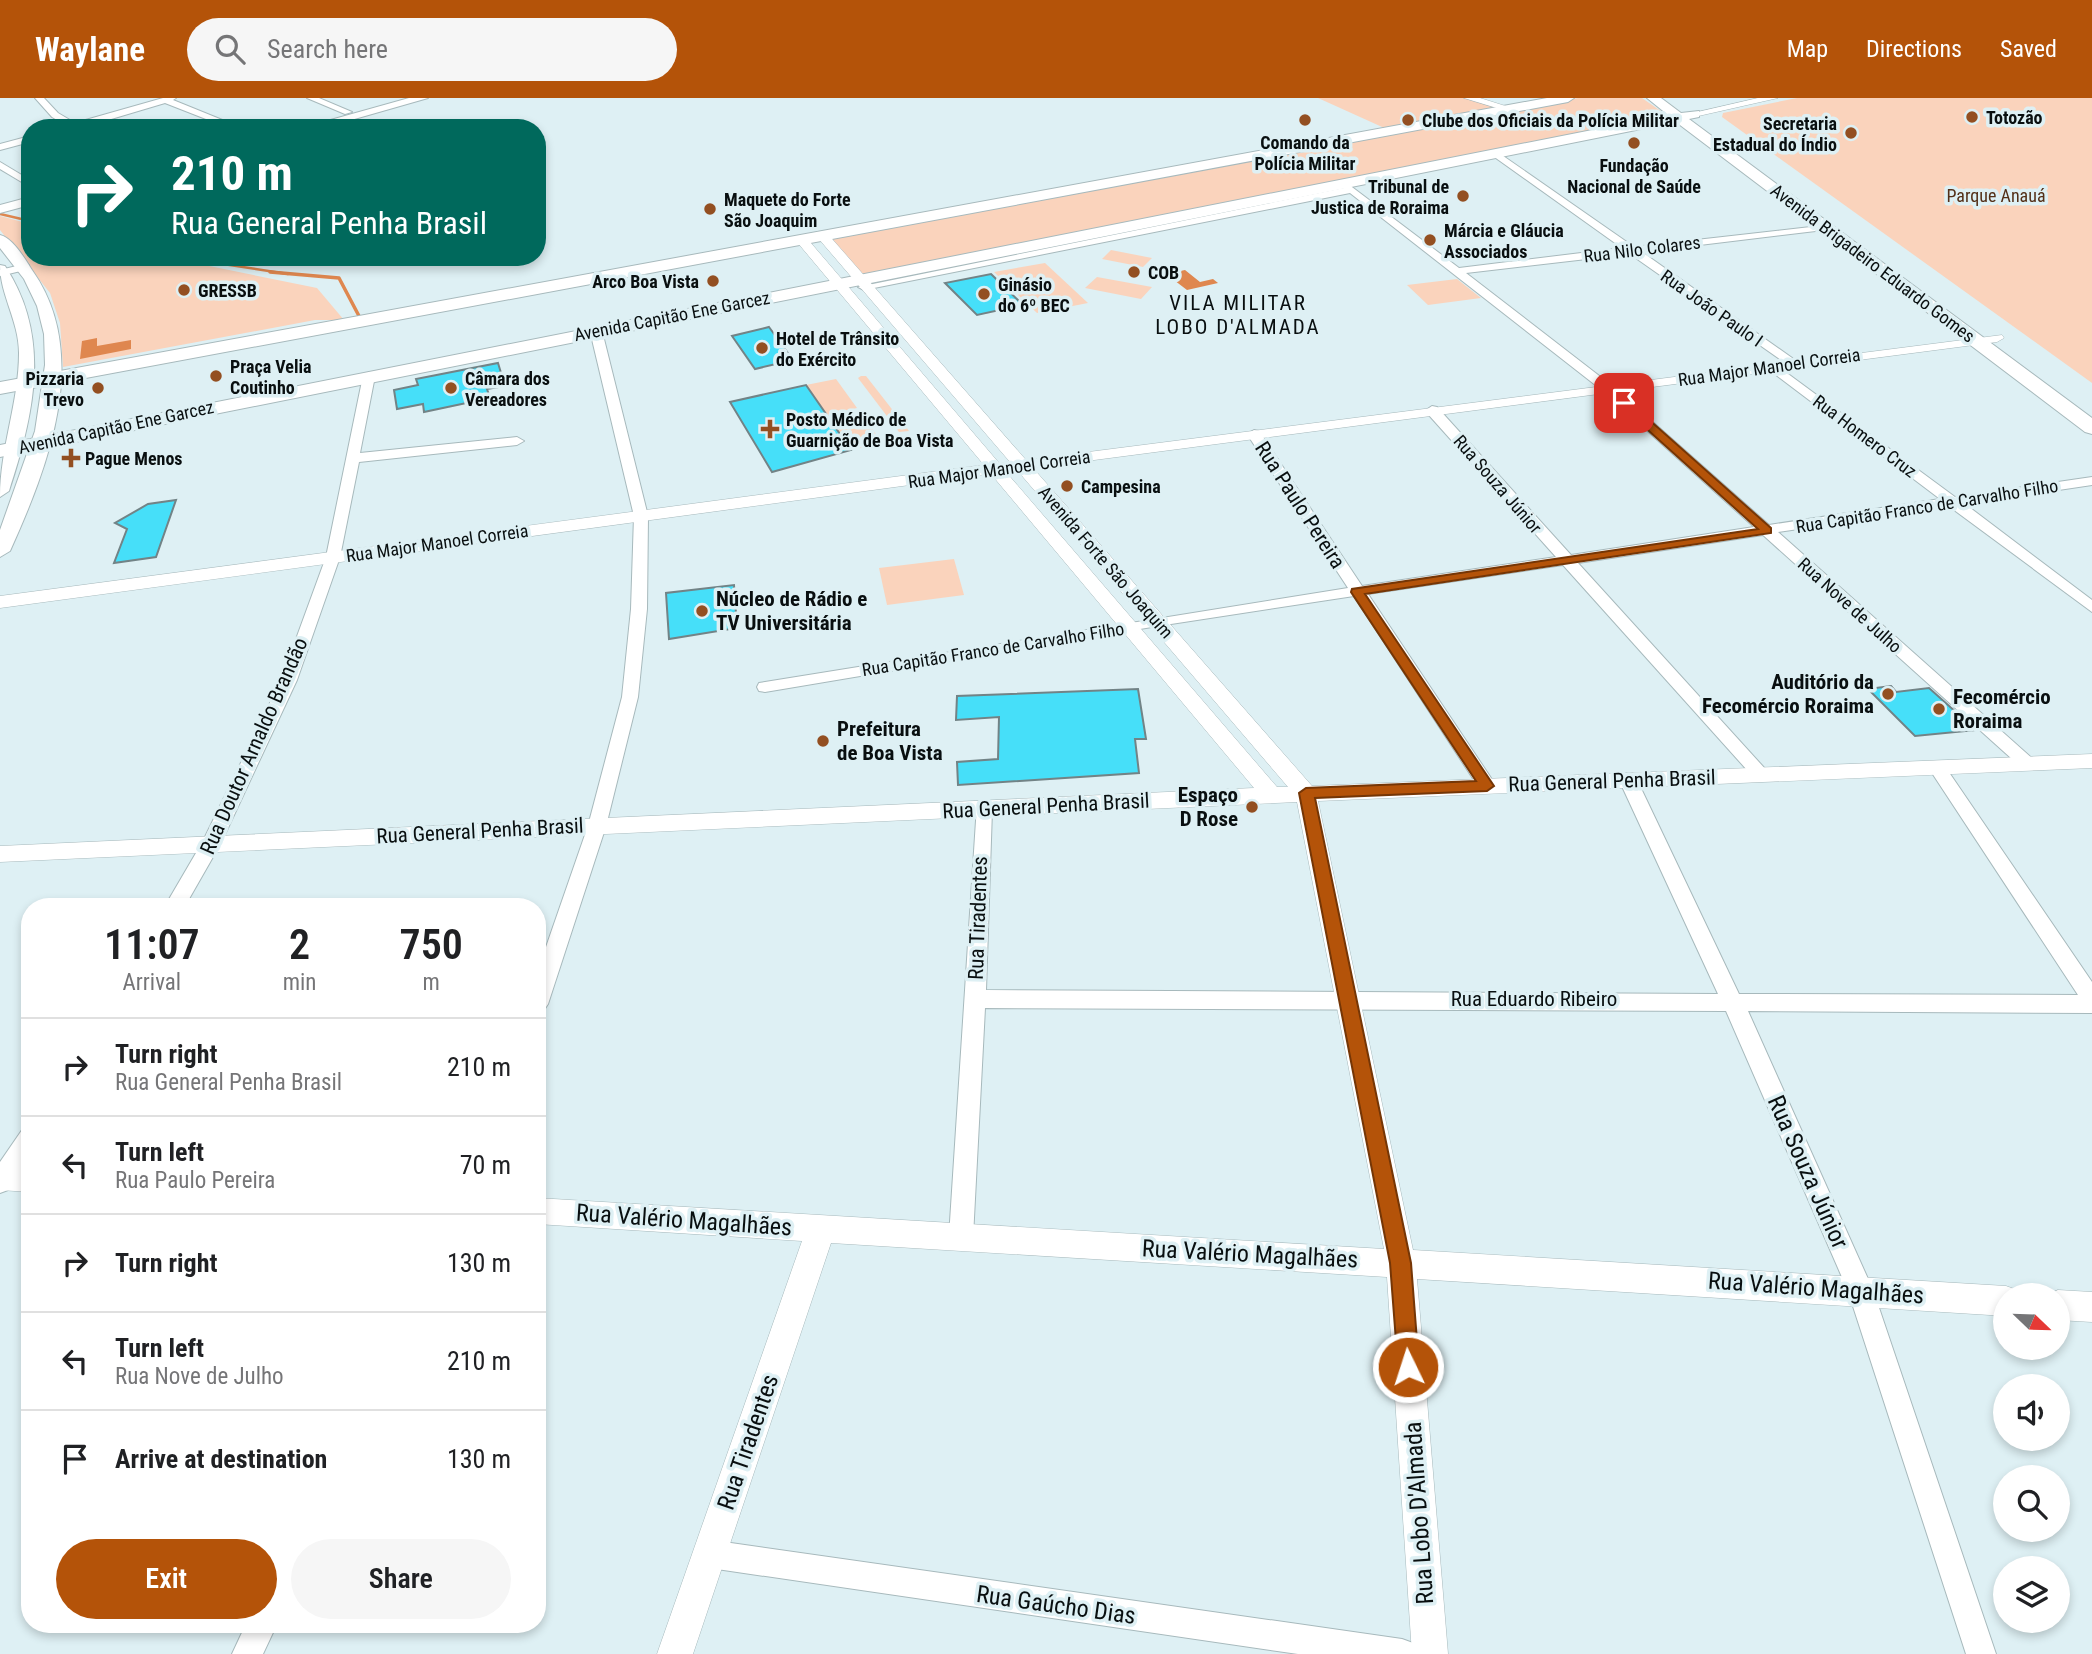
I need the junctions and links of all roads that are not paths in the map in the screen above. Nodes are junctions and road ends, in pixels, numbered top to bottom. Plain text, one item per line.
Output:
1 (39, 98) edge
2 (311, 98) edge
3 (422, 98) edge
4 (1469, 98) edge
5 (1568, 98) edge
6 (1653, 98) edge
7 (1671, 98) edge
8 (1773, 98) edge
9 (169, 99) edge
10 (1510, 109) junction
11 (348, 112) dead end
12 (1686, 115) junction
13 (61, 119) edge
14 (100, 119) edge
15 (217, 119) edge
16 (342, 119) edge
17 (21, 141) edge
18 (0, 147) edge
19 (1296, 148) junction
20 (1496, 154) junction
21 (0, 165) edge
22 (21, 178) edge
23 (1347, 187) junction
24 (21, 204) edge
25 (0, 209) edge
26 (1824, 227) junction
27 (822, 235) junction
28 (0, 239) edge
29 (801, 239) junction
30 (1631, 250) junction
31 (21, 263) edge
32 (25, 267) joint
33 (1, 271) edge
34 (1460, 271) junction
35 (839, 283) junction
36 (866, 289) junction
37 (857, 304) junction
38 (596, 331) junction
39 (1997, 338) junction
40 (1975, 340) junction
41 (1791, 363) junction
42 (1772, 366) junction
43 (369, 376) junction
44 (52, 377) junction
45 (944, 378) junction
46 (28, 383) junction
47 (924, 383) junction
48 (0, 388) edge
49 (1607, 388) junction
50 (2092, 408) edge
51 (1432, 410) junction
52 (2092, 428) edge
53 (1254, 434) junction
54 (41, 438) junction
55 (517, 441) dead end
56 (8, 444) edge
57 (354, 458) junction
58 (1023, 466) junction
59 (994, 470) junction
60 (2092, 481) edge
61 (0, 491) edge
62 (1954, 503) junction
63 (641, 516) junction
64 (1767, 531) junction
65 (0, 551) edge
66 (333, 558) junction
67 (1566, 561) junction
68 (1357, 592) junction
69 (0, 602) edge
70 (2092, 607) edge
71 (1158, 621) junction
72 (1130, 626) junction
73 (765, 687) dead end
74 (2092, 761) edge
75 (2028, 764) junction
76 (1938, 769) junction
77 (1762, 776) junction
78 (1629, 782) junction
79 (1487, 786) junction
80 (1306, 793) junction
81 (1272, 795) junction
82 (983, 810) junction
83 (597, 826) junction
84 (212, 843) junction
85 (0, 854) edge
86 (180, 898) edge
87 (546, 977) edge
88 (975, 999) junction
89 (1347, 999) junction
90 (1732, 1000) junction
91 (2092, 1001) edge
92 (21, 1154) edge
93 (8, 1179) edge
94 (546, 1212) edge
95 (821, 1229) junction
96 (961, 1237) junction
97 (1401, 1263) junction
98 (1860, 1290) junction
99 (1993, 1300) edge
100 (2070, 1306) edge
101 (2092, 1307) edge
102 (710, 1554) junction
103 (258, 1633) edge
104 (247, 1654) edge
105 (675, 1654) edge
106 (1402, 1654) edge
107 (1430, 1654) edge
108 (1981, 1654) edge

1 - 13 street
2 - 11 street
3 - 16 main road
4 - 10 street
5 - 10 main road
6 - 12 main road, Avenida Brigadeiro Eduardo Gomes
7 - 12 main road, Avenida Brigadeiro Eduardo Gomes
8 - 12 street, Avenida Capitão Ene Garcez
9 - 14 street
9 - 15 street
10 - 19 main road
12 - 20 main road, Avenida Capitão Ene Garcez
12 - 26 main road, Avenida Brigadeiro Eduardo Gomes
12 - 39 main road, Avenida Brigadeiro Eduardo Gomes
17 - 18 street
19 - 23 main road
19 - 27 main road
20 - 23 main road, Avenida Capitão Ene Garcez
20 - 30 street, Rua João Paulo I
21 - 22 street
23 - 34 street, Rua Nove de Julho
23 - 36 main road, Avenida Capitão Ene Garcez
24 - 25 main road
26 - 30 street, Rua Nilo Colares
26 - 40 main road, Avenida Brigadeiro Eduardo Gomes
27 - 29 main road
27 - 36 street, Avenida Forte São Joaquim
28 - 31 main road
29 - 35 street, Avenida Forte São Joaquim
29 - 44 main road
30 - 34 street, Rua Nilo Colares
30 - 41 street, Rua João Paulo I
32 - 33 street
32 - 44 main road
33 - 46 main road
34 - 49 street, Rua Nove de Julho
35 - 36 main road, Avenida Capitão Ene Garcez
35 - 37 street, Avenida Forte São Joaquim
35 - 38 main road, Avenida Capitão Ene Garcez
36 - 37 street
36 - 45 street, Avenida Forte São Joaquim
37 - 47 street, Avenida Forte São Joaquim
38 - 43 main road, Avenida Capitão Ene Garcez
38 - 63 street
39 - 40 street, Rua Major Manoel Correia
39 - 50 main road, Avenida Brigadeiro Eduardo Gomes
40 - 41 street, Rua Major Manoel Correia
40 - 52 main road, Avenida Brigadeiro Eduardo Gomes
41 - 42 street, Rua Major Manoel Correia
42 - 49 street, Rua Major Manoel Correia
42 - 62 street, Rua Homero Cruz
43 - 54 main road, Avenida Capitão Ene Garcez
43 - 57 street, Rua Doutor Arnaldo Brandão
44 - 46 main road
44 - 54 main road
45 - 47 street
45 - 58 street, Avenida Forte São Joaquim
46 - 48 main road
46 - 56 main road
47 - 59 street, Avenida Forte São Joaquim
49 - 51 street, Rua Major Manoel Correia
49 - 64 street, Rua Nove de Julho
51 - 53 street, Rua Major Manoel Correia
51 - 67 street, Rua Souza Júnior
53 - 58 street, Rua Major Manoel Correia
53 - 68 street, Rua Paulo Pereira
54 - 56 main road, Avenida Capitão Ene Garcez
54 - 65 main road
55 - 57 street
56 - 61 main road
57 - 66 street, Rua Doutor Arnaldo Brandão
58 - 59 street, Rua Major Manoel Correia
58 - 71 street, Avenida Forte São Joaquim
59 - 63 street, Rua Major Manoel Correia
59 - 72 street, Avenida Forte São Joaquim
60 - 62 street, Rua Capitão Franco de Carvalho Filho
62 - 64 street, Rua Capitão Franco de Carvalho Filho
62 - 70 street, Rua Homero Cruz
63 - 66 street, Rua Major Manoel Correia
63 - 83 street
64 - 67 street, Rua Capitão Franco de Carvalho Filho
64 - 75 street, Rua Nove de Julho
66 - 69 street, Rua Major Manoel Correia
66 - 84 street, Rua Doutor Arnaldo Brandão
67 - 68 street, Rua Capitão Franco de Carvalho Filho
67 - 77 street, Rua Souza Júnior
68 - 71 street, Rua Capitão Franco de Carvalho Filho
68 - 79 street, Rua Paulo Pereira
71 - 72 street, Rua Capitão Franco de Carvalho Filho
71 - 80 street, Avenida Forte São Joaquim
72 - 73 street, Rua Capitão Franco de Carvalho Filho
72 - 81 street, Avenida Forte São Joaquim
74 - 75 street, Rua General Penha Brasil
75 - 76 street, Rua General Penha Brasil
76 - 77 street, Rua General Penha Brasil
76 - 91 street
77 - 78 street, Rua General Penha Brasil
78 - 79 street, Rua General Penha Brasil
78 - 90 street, Rua Souza Júnior
79 - 80 street, Rua General Penha Brasil
80 - 81 street, Rua General Penha Brasil
80 - 89 street, Rua Lobo D'Almada
81 - 82 street, Rua General Penha Brasil
82 - 83 street, Rua General Penha Brasil
82 - 88 street, Rua Tiradentes
83 - 84 street, Rua General Penha Brasil
83 - 87 street
84 - 85 street, Rua General Penha Brasil
84 - 86 street, Rua Doutor Arnaldo Brandão
88 - 89 street, Rua Eduardo Ribeiro
88 - 96 street, Rua Tiradentes
89 - 90 street, Rua Eduardo Ribeiro
89 - 97 street, Rua Lobo D'Almada
90 - 91 street, Rua Eduardo Ribeiro
90 - 98 street, Rua Souza Júnior
92 - 93 street
94 - 95 street, Rua Valério Magalhães
95 - 96 street, Rua Valério Magalhães
95 - 102 street, Rua Tiradentes
96 - 97 street, Rua Valério Magalhães
97 - 98 street, Rua Valério Magalhães
97 - 107 street, Rua Lobo D'Almada
98 - 99 street, Rua Valério Magalhães
98 - 108 street, Rua Souza Júnior
100 - 101 street
102 - 105 street, Rua Tiradentes
102 - 106 street, Rua Gaúcho Dias
103 - 104 street

